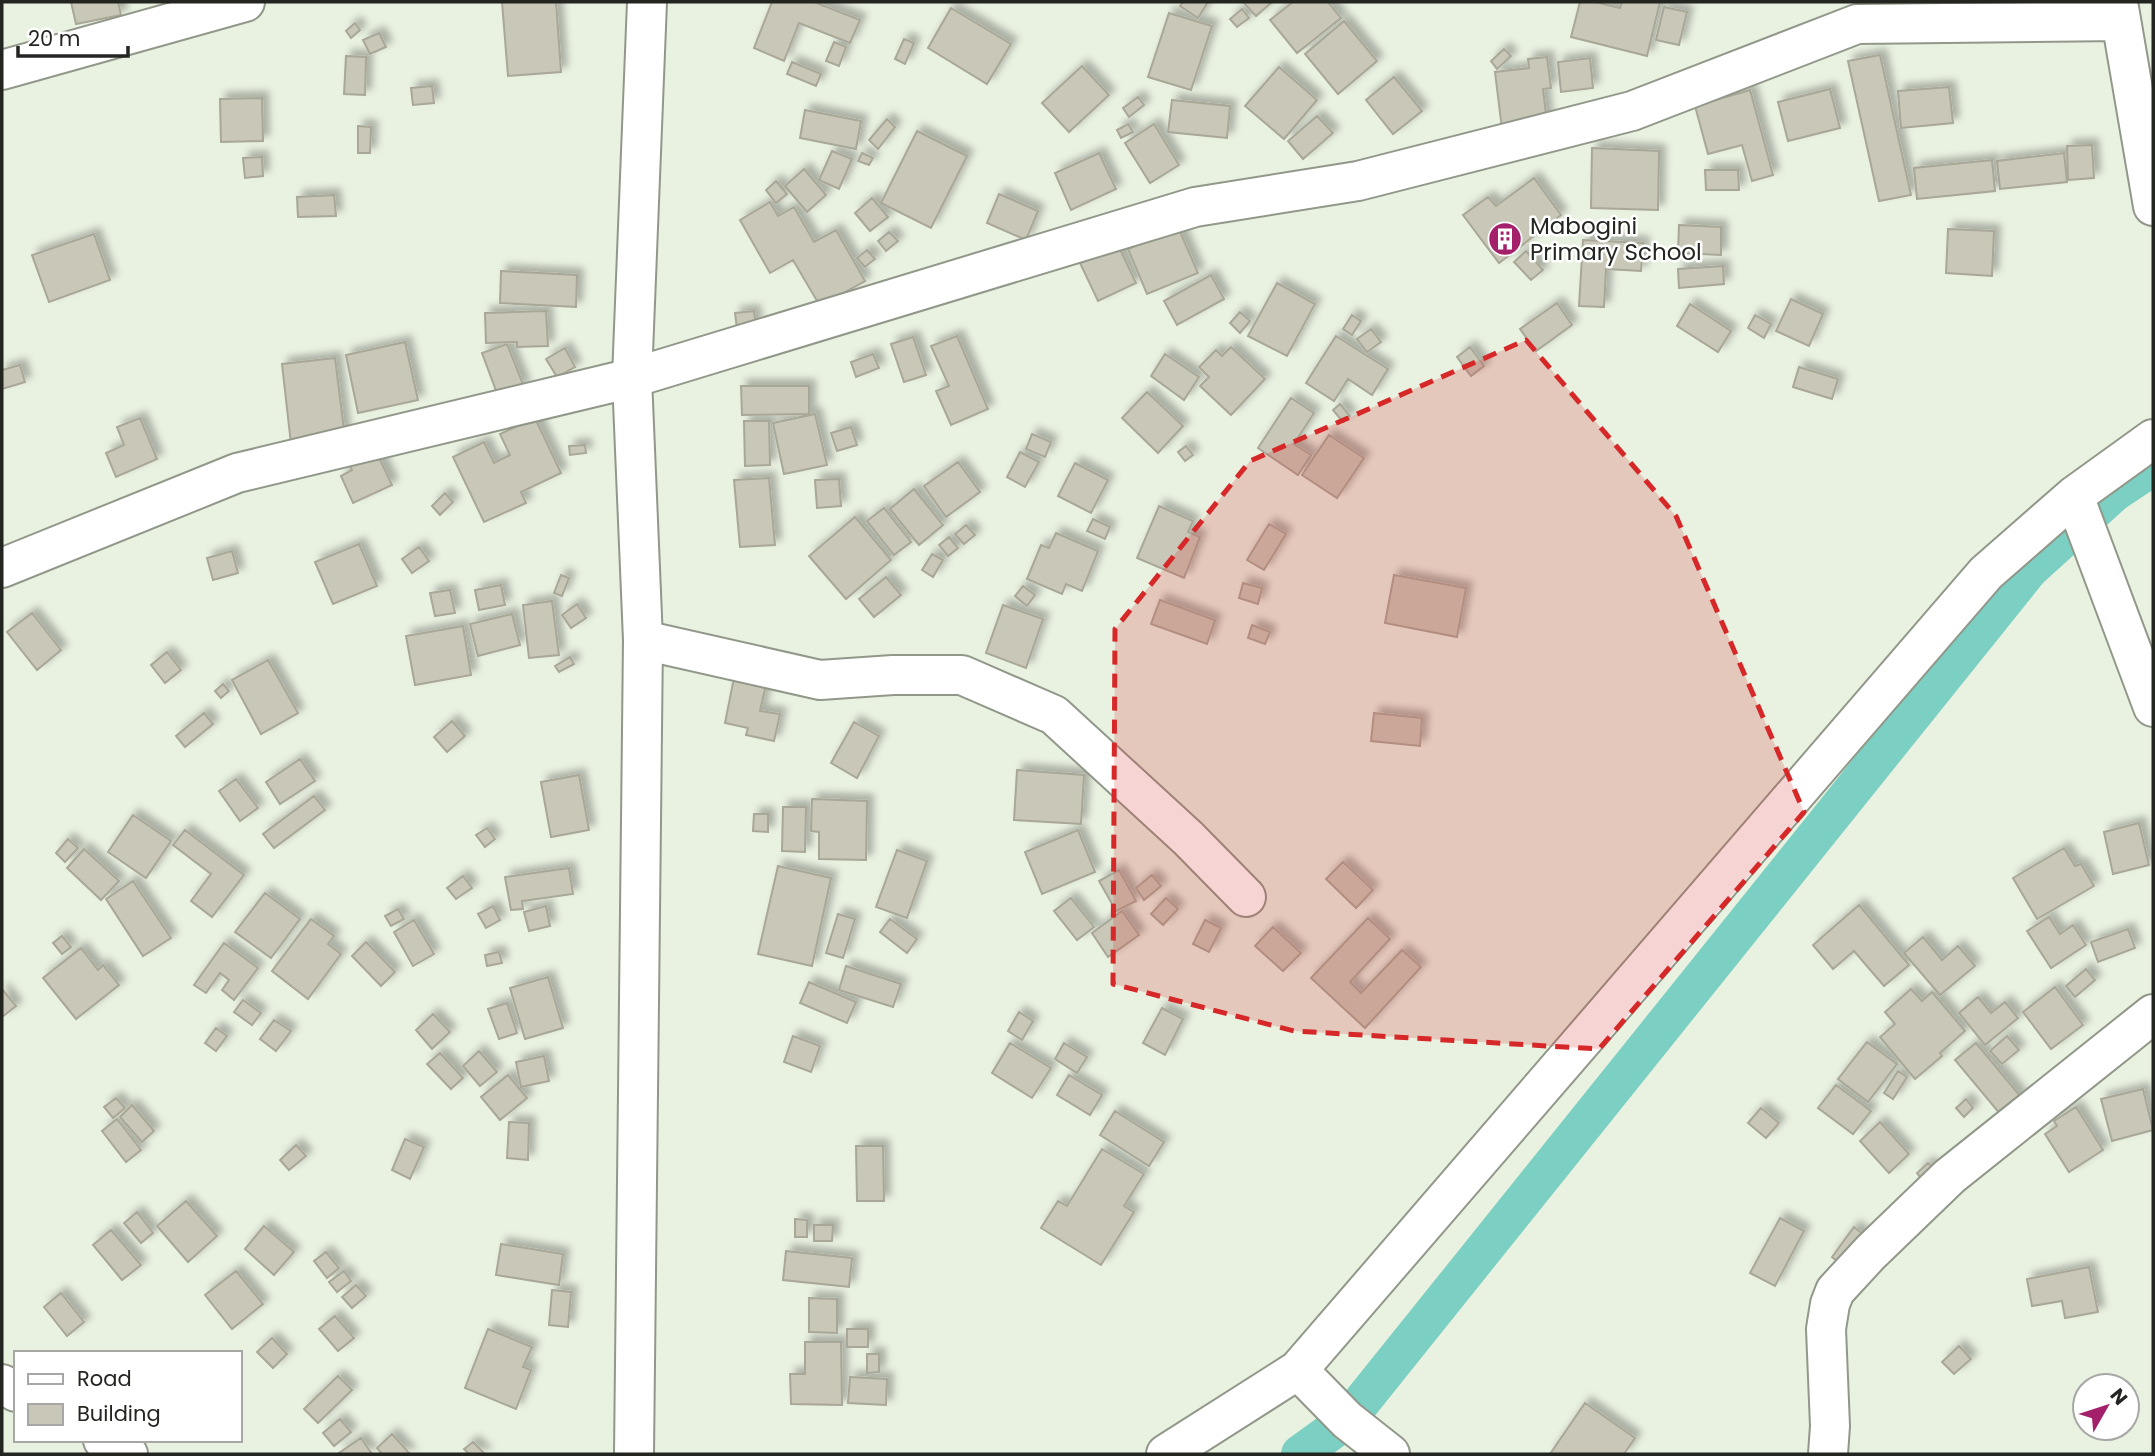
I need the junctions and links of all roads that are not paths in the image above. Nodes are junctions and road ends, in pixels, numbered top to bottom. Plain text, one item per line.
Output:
1 (245, 2) edge
2 (646, 2) edge
3 (2120, 11) edge
4 (2, 70) edge
5 (2153, 206) edge
6 (632, 378) junction
7 (2153, 439) edge
8 (2081, 514) junction
9 (2, 568) edge
10 (643, 640) junction
11 (2153, 707) edge
12 (1246, 897) dead end
13 (2153, 1014) edge
14 (1298, 1370) junction
15 (107, 1442) edge
16 (128, 1454) edge
17 (634, 1454) edge
18 (1167, 1454) edge
19 (1390, 1454) edge
20 (1828, 1454) edge

1 - 4 street
2 - 6 street
3 - 5 street
3 - 6 street
6 - 9 street
6 - 10 street
7 - 8 street
8 - 11 street
8 - 14 street
10 - 12 street
10 - 17 street
13 - 20 street
14 - 18 street
14 - 19 street
15 - 16 street

